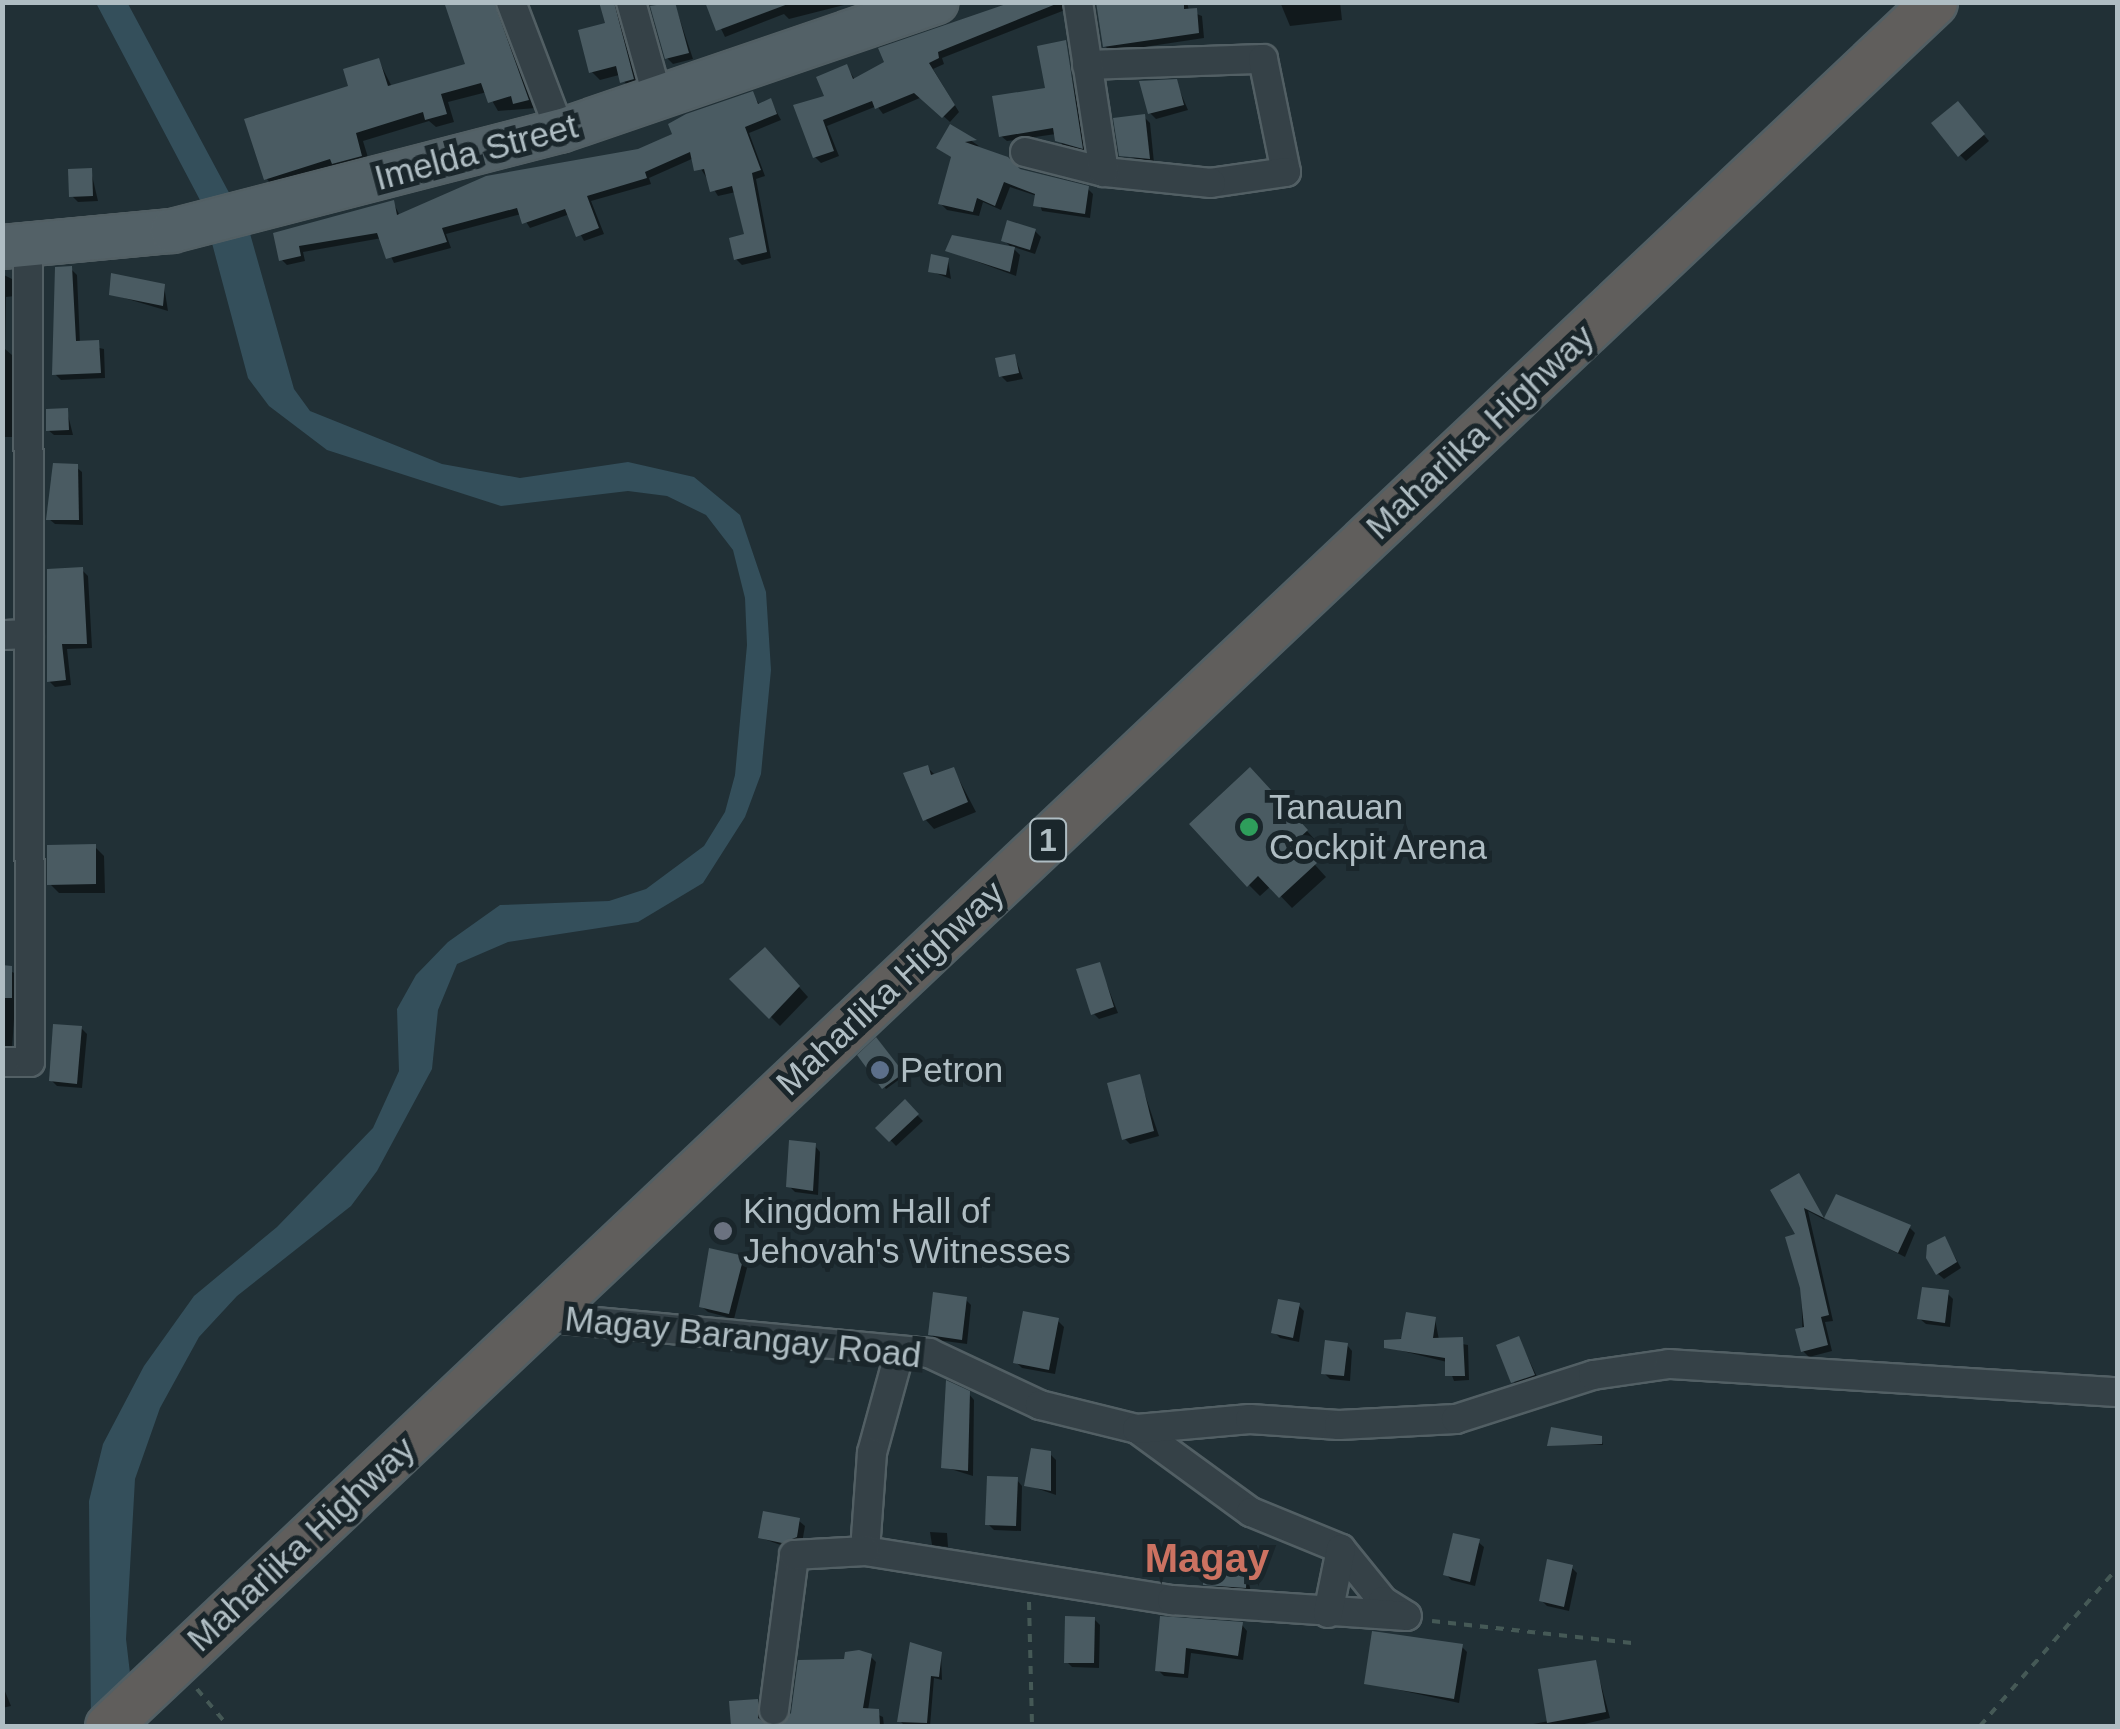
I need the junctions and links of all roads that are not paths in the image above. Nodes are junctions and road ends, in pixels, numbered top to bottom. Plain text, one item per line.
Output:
1 (511, 2) edge
2 (630, 2) edge
3 (936, 2) edge
4 (1078, 2) edge
5 (1917, 8) edge
6 (1088, 65) junction
7 (658, 99) junction
8 (560, 131) junction
9 (1024, 152) dead end
10 (1104, 172) junction
11 (15, 246) edge
12 (15, 510) edge
13 (16, 635) edge
14 (16, 782) edge
15 (16, 1062) edge
16 (542, 1317) junction
17 (900, 1351) junction
18 (2118, 1392) edge
19 (1137, 1429) junction
20 (1342, 1549) junction
21 (865, 1551) junction
22 (1328, 1613) junction
23 (774, 1710) dead end
24 (108, 1726) edge

1 - 8 street
2 - 7 street
3 - 7 main road, Imelda Street
4 - 6 street
5 - 16 highway, Maharlika Highway / 1
6 - 10 street
6 - 10 street
7 - 8 main road, Imelda Street
8 - 11 main road, Imelda Street
9 - 10 street
11 - 12 street
12 - 13 street
13 - 14 street
14 - 15 street
16 - 17 street, Magay Barangay Road
16 - 24 highway, Maharlika Highway / 1
17 - 19 street, Magay Barangay Road
17 - 21 street
18 - 19 street
19 - 20 street, Magay Barangay Road
20 - 22 street
20 - 22 street, Magay Barangay Road
21 - 22 street
21 - 23 street

